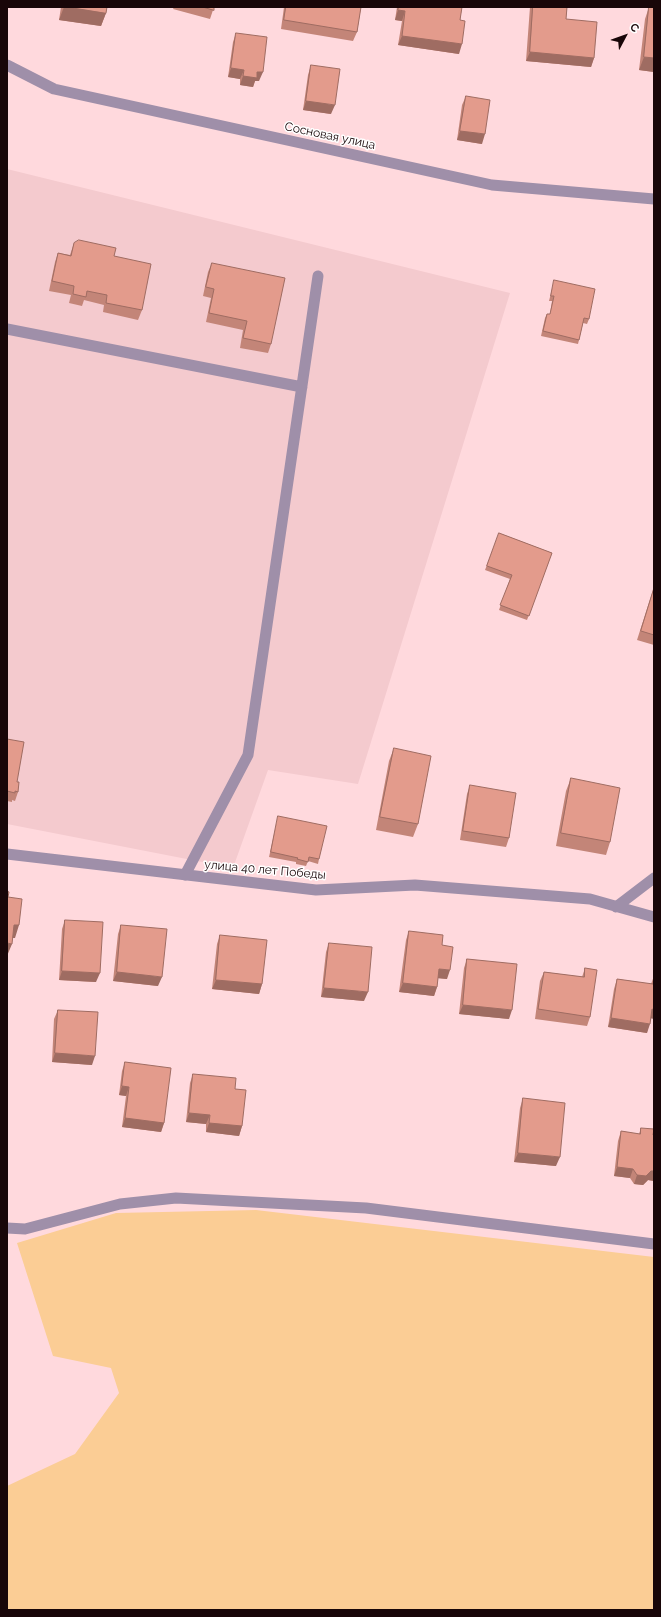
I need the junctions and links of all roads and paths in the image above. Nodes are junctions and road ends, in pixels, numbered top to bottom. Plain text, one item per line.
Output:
1 (7, 66) edge
2 (654, 199) edge
3 (318, 276) dead end
4 (7, 329) edge
5 (302, 387) junction
6 (7, 854) edge
7 (185, 875) junction
8 (654, 878) edge
9 (616, 907) junction
10 (654, 918) edge
11 (7, 1228) edge
12 (654, 1244) edge

1 - 2 street, Сосновая улица
3 - 5 street
4 - 5 street
5 - 7 street
6 - 7 street, улица 40 лет Победы
7 - 9 street, улица 40 лет Победы
8 - 9 street
9 - 10 street, улица 40 лет Победы
11 - 12 street

